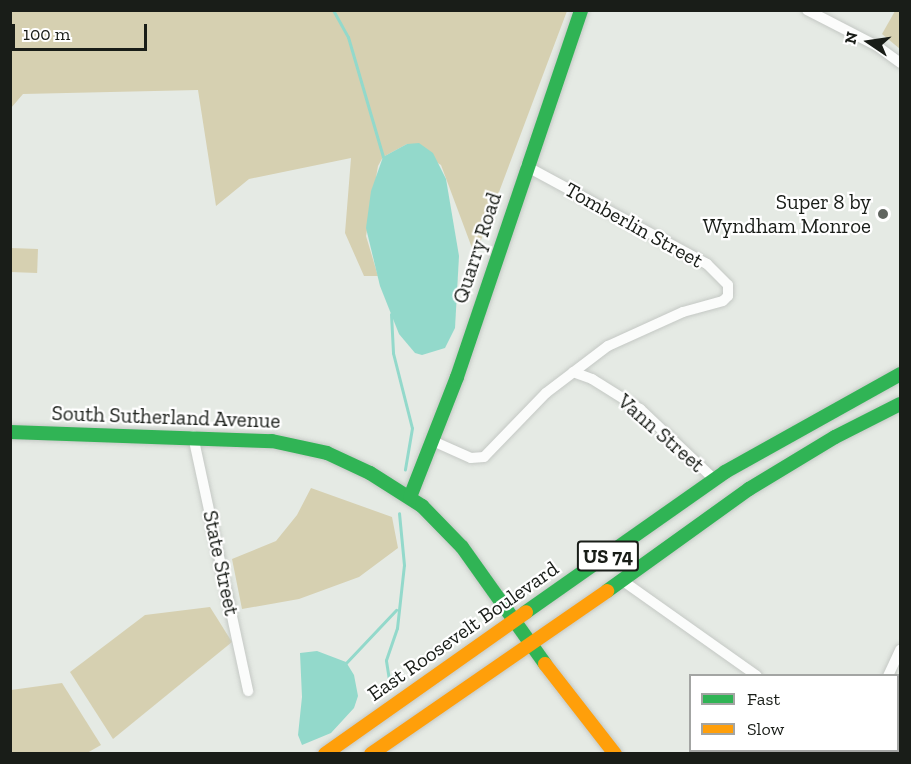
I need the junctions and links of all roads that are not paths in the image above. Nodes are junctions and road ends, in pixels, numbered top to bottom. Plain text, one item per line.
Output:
1 (581, 10) edge
2 (807, 10) edge
3 (900, 63) edge
4 (526, 166) junction
5 (573, 372) junction
6 (900, 374) edge
7 (900, 404) edge
8 (10, 432) edge
9 (193, 436) junction
10 (435, 442) junction
11 (715, 480) junction
12 (410, 497) junction
13 (623, 581) junction
14 (514, 621) junction
15 (530, 645) junction
16 (900, 650) edge
17 (757, 674) edge
18 (888, 674) edge
19 (248, 691) dead end
20 (325, 753) edge
21 (371, 753) edge
22 (615, 753) edge

1 - 4 main road, Quarry Road
2 - 3 street
4 - 5 street, Tomberlin Street
4 - 10 main road, Quarry Road
5 - 10 street
5 - 11 street, Vann Street
6 - 11 main road, East Roosevelt Boulevard / US 74
7 - 13 main road, US 74
8 - 9 main road, South Sutherland Avenue
9 - 12 main road, South Sutherland Avenue
9 - 19 street, State Street
10 - 12 main road, Quarry Road
11 - 14 main road, East Roosevelt Boulevard / US 74
12 - 14 main road, South Sutherland Avenue
13 - 15 main road, US 74
13 - 17 street
14 - 15 main road, South Sutherland Avenue
14 - 20 main road, East Roosevelt Boulevard / US 74
15 - 21 main road, US 74
15 - 22 main road, South Sutherland Avenue
16 - 18 street

